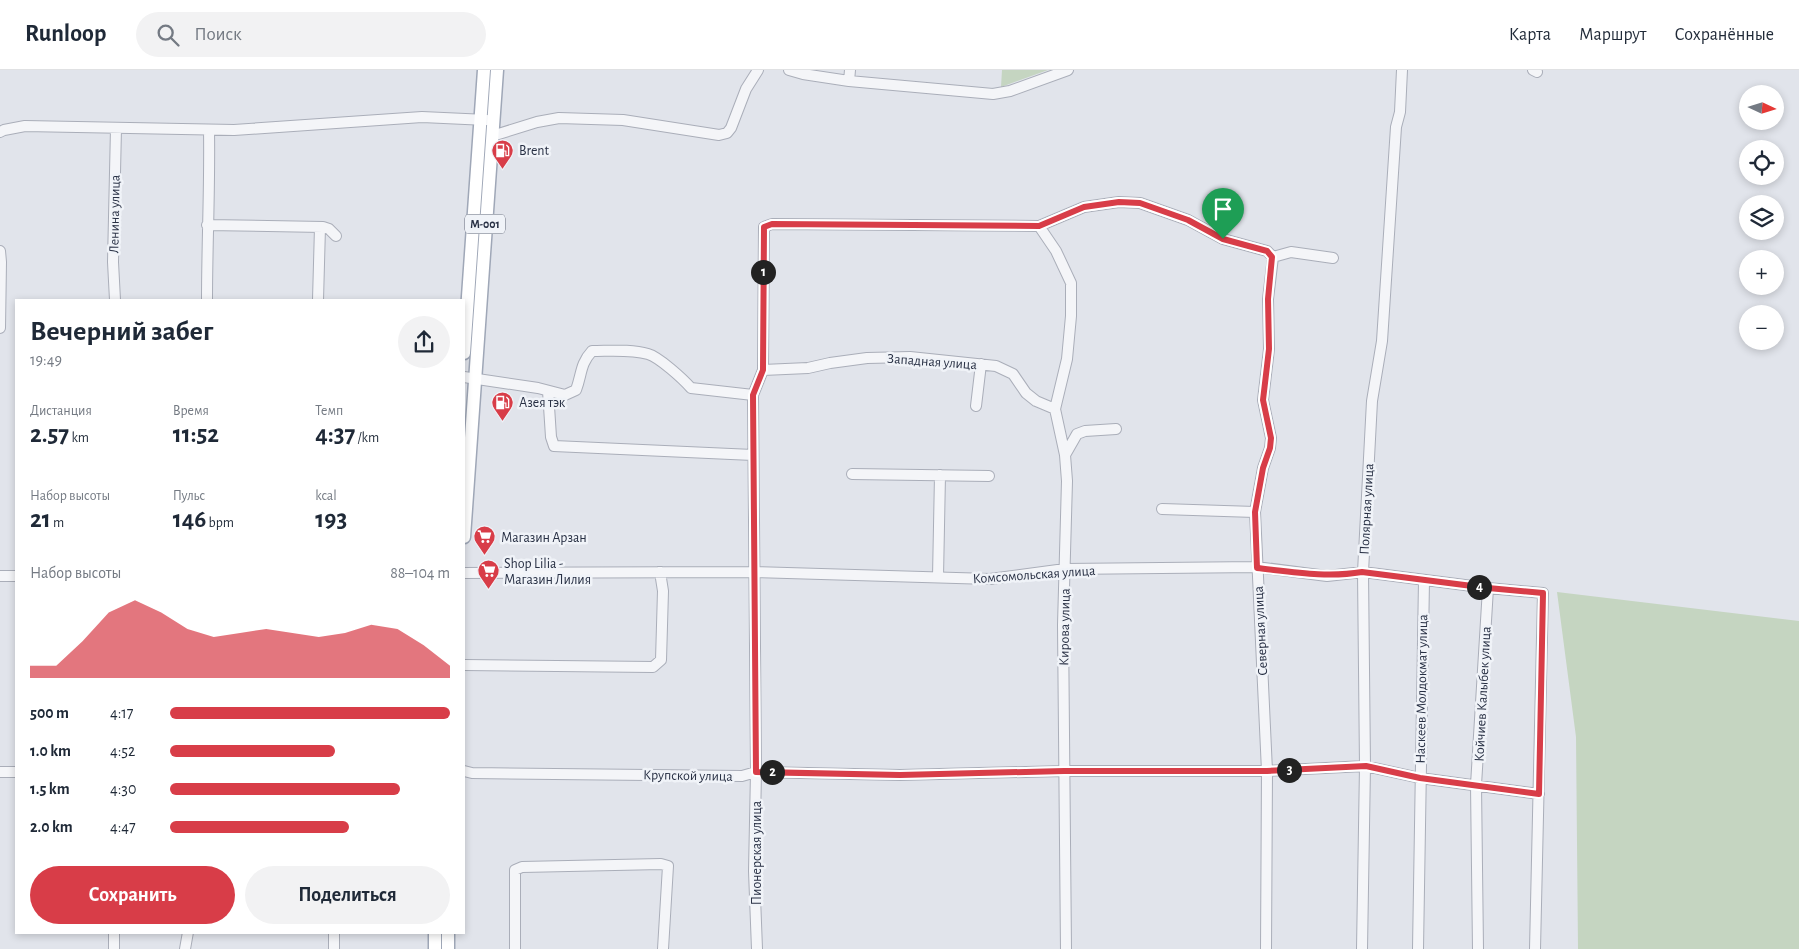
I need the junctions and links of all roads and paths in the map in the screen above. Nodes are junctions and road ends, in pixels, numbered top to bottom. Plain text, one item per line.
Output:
1 (484, 70) edge
2 (497, 70) edge
3 (758, 70) edge
4 (789, 70) edge
5 (850, 70) edge
6 (1068, 70) edge
7 (1402, 70) edge
8 (849, 81) junction
9 (487, 120) junction
10 (116, 128) junction
11 (209, 130) junction
12 (0, 132) edge
13 (492, 136) junction
14 (481, 203) junction
15 (207, 225) junction
16 (1039, 226) junction
17 (320, 227) junction
18 (336, 236) dead end
19 (0, 251) edge
20 (1272, 257) junction
21 (1333, 258) dead end
22 (114, 299) edge
23 (206, 299) edge
24 (318, 299) edge
25 (0, 328) edge
26 (465, 345) edge
27 (981, 364) junction
28 (763, 370) junction
29 (469, 378) edge
30 (548, 391) junction
31 (753, 395) junction
32 (976, 406) dead end
33 (1055, 409) junction
34 (1116, 429) dead end
35 (753, 455) junction
36 (1064, 455) junction
37 (852, 474) dead end
38 (940, 475) junction
39 (989, 476) dead end
40 (465, 504) edge
41 (1162, 509) dead end
42 (1255, 512) junction
43 (1257, 568) junction
44 (1065, 569) junction
45 (660, 572) junction
46 (754, 572) junction
47 (1362, 572) junction
48 (465, 573) edge
49 (0, 576) edge
50 (15, 576) edge
51 (938, 577) junction
52 (1424, 580) junction
53 (1488, 588) junction
54 (465, 665) edge
55 (1366, 766) junction
56 (465, 771) edge
57 (1064, 771) junction
58 (1267, 771) junction
59 (0, 772) edge
60 (15, 772) edge
61 (756, 772) junction
62 (1420, 778) junction
63 (1476, 785) junction
64 (1539, 794) junction
65 (114, 934) edge
66 (188, 934) edge
67 (334, 934) edge
68 (435, 934) edge
69 (448, 934) edge
70 (114, 949) edge
71 (185, 949) edge
72 (334, 949) edge
73 (435, 949) edge
74 (448, 949) edge
75 (515, 949) edge
76 (664, 949) edge
77 (757, 949) edge
78 (1066, 949) edge
79 (1266, 949) edge
80 (1362, 949) edge
81 (1418, 949) edge
82 (1478, 949) edge
83 (1535, 949) edge

1 - 9 main road, M-001
2 - 9 main road, M-001
3 - 13 street
4 - 8 street
5 - 8 street
6 - 8 street
7 - 47 street, Полярная улица
9 - 11 street
9 - 13 main road, M-001
9 - 14 main road, M-001
10 - 11 street
10 - 12 street
10 - 22 street, Ленина улица
11 - 15 street
13 - 14 main road, M-001
14 - 26 main road, M-001
14 - 29 main road, M-001
15 - 17 street
15 - 23 street
16 - 20 street
16 - 28 street, Пионерская улица
16 - 33 street, Кирова улица
17 - 18 street
17 - 24 street
19 - 25 street
20 - 21 street
20 - 42 street, Северная улица
27 - 28 street, Западная улица
27 - 32 street
27 - 33 street, Западная улица
28 - 31 street, Пионерская улица
29 - 30 street
29 - 40 main road, M-001
30 - 31 street
30 - 35 street
31 - 35 street, Пионерская улица
33 - 36 street, Кирова улица
34 - 36 street
35 - 46 street, Пионерская улица
36 - 44 street, Кирова улица
37 - 38 street
38 - 39 street
38 - 51 street
41 - 42 street
42 - 43 street, Северная улица
43 - 44 street, Комсомольская улица
43 - 47 street, Комсомольская улица
43 - 58 street, Северная улица
44 - 51 street, Комсомольская улица
44 - 57 street, Кирова улица
45 - 46 street, Комсомольская улица
45 - 48 street, Комсомольская улица
45 - 54 street
46 - 51 street, Комсомольская улица
46 - 61 street, Пионерская улица
47 - 52 street, Комсомольская улица
47 - 55 street, Полярная улица
49 - 50 street
52 - 53 street, Комсомольская улица
52 - 62 street, Наскеев Молдокмат улица
53 - 63 street, Койчиев Калыбек улица
53 - 64 street, Комсомольская улица
55 - 58 street, Крупской улица
55 - 62 street, Крупской улица
55 - 80 street, Полярная улица
56 - 61 street, Крупской улица
57 - 58 street, Крупской улица
57 - 61 street, Крупской улица
57 - 78 street, Кирова улица
58 - 79 street, Северная улица
59 - 60 street
61 - 77 street, Пионерская улица
62 - 63 street, Крупской улица
62 - 81 street, Наскеев Молдокмат улица
63 - 64 street, Крупской улица
63 - 82 street, Койчиев Калыбек улица
64 - 83 street
65 - 70 street
66 - 71 street
67 - 72 street
68 - 73 main road
69 - 74 main road
75 - 76 street

